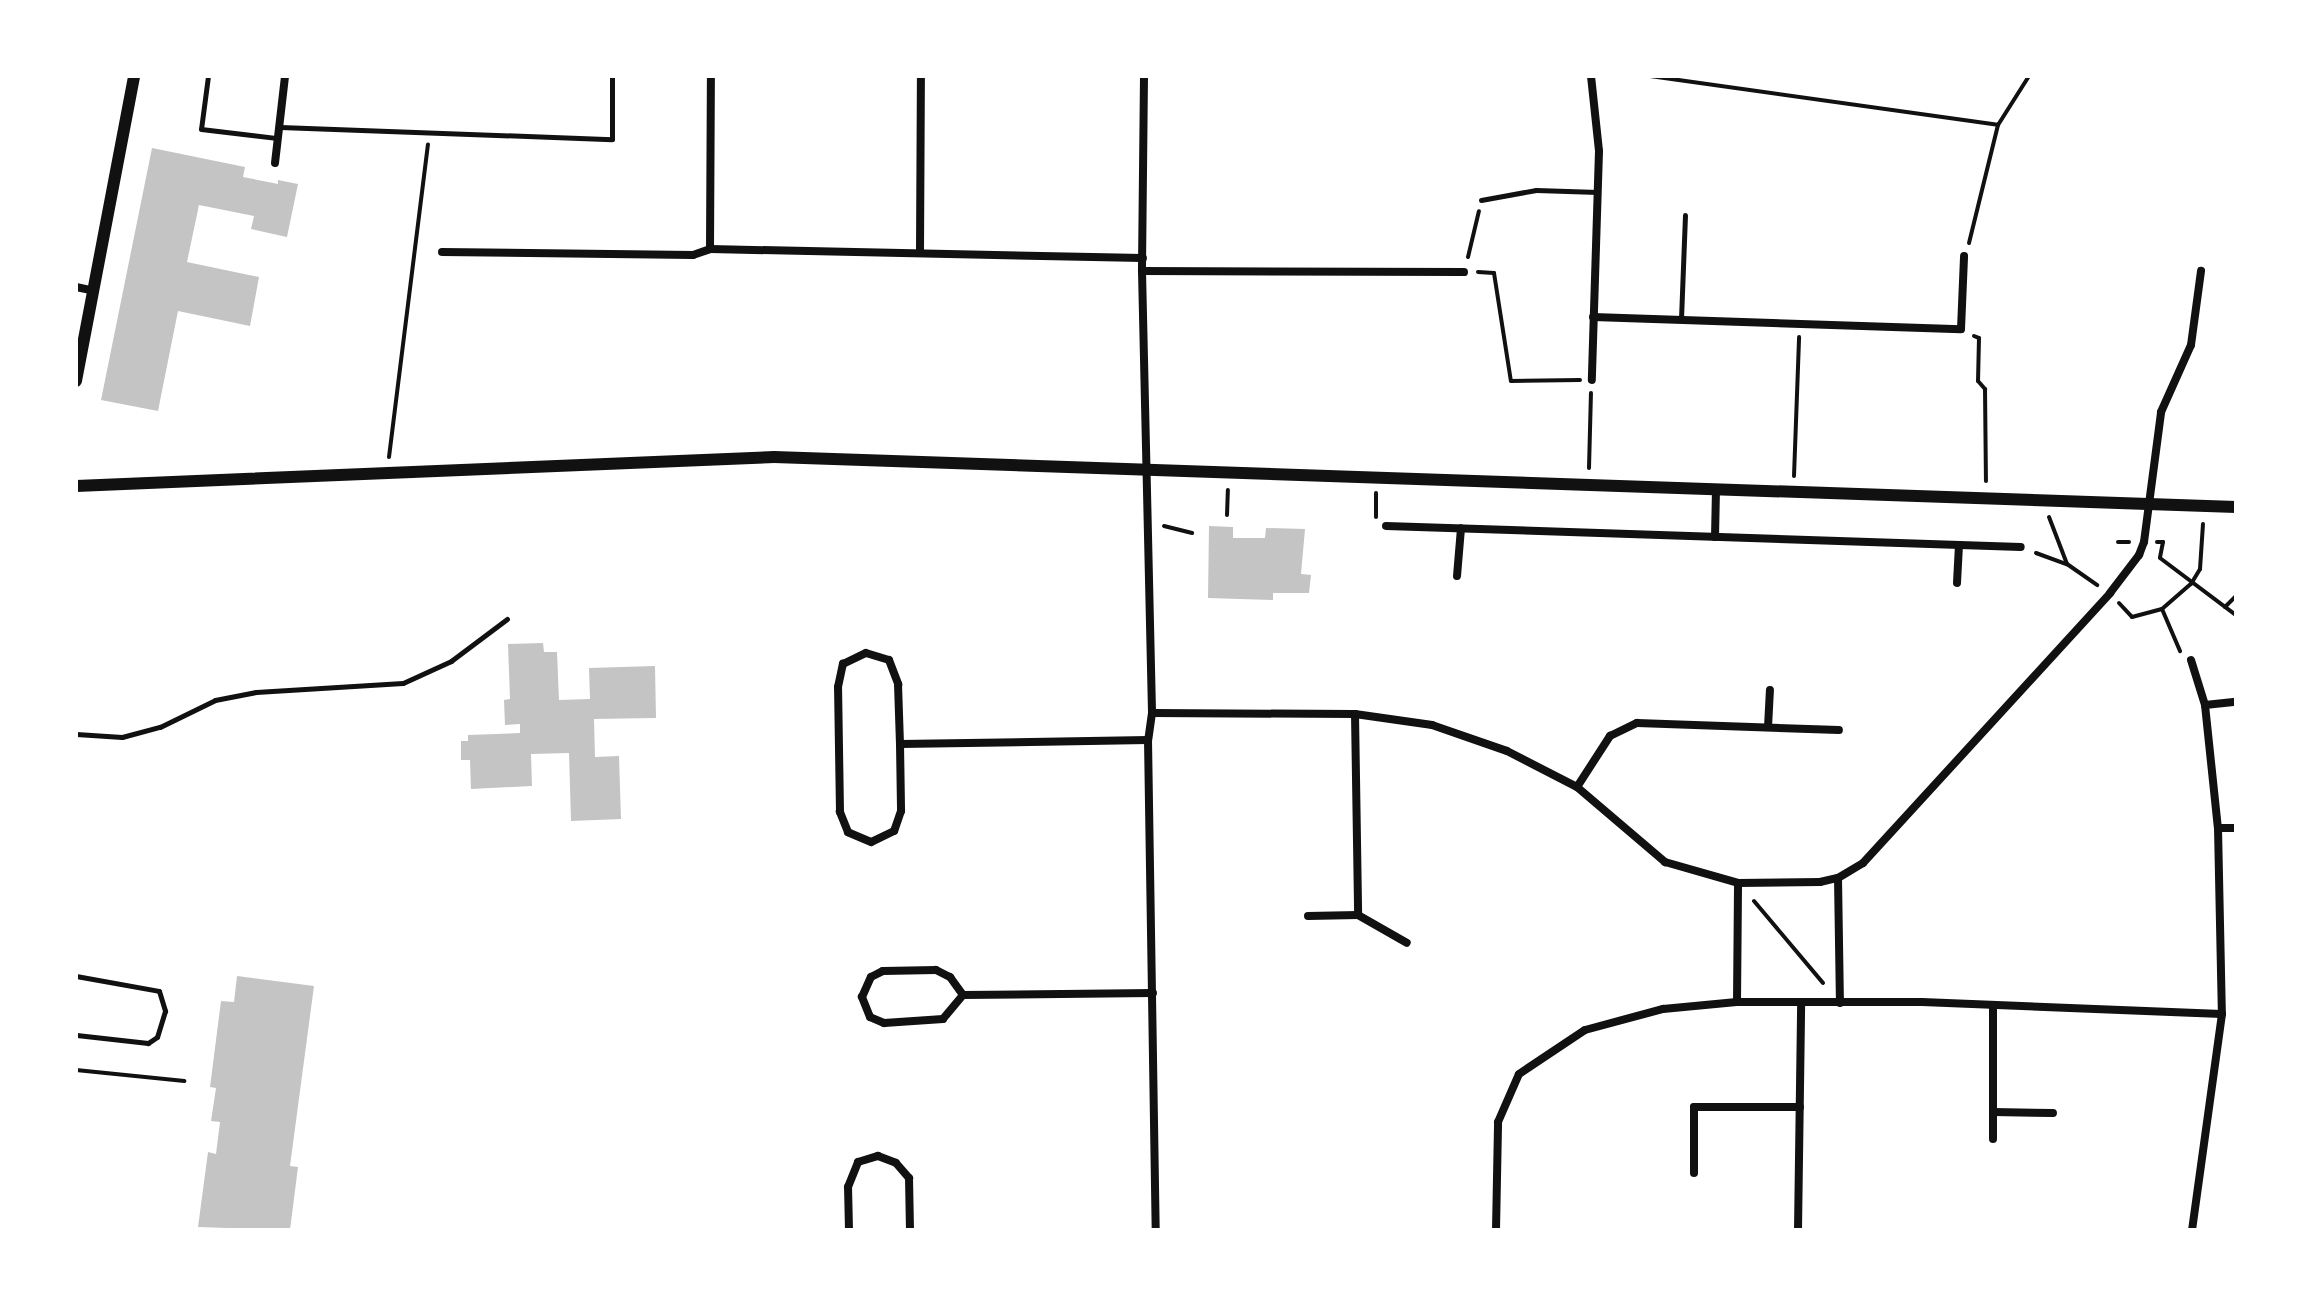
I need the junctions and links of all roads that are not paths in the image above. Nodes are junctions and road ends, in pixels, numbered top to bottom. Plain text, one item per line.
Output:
1 (134, 76) edge
2 (208, 76) edge
3 (285, 76) edge
4 (612, 76) edge
5 (711, 76) edge
6 (921, 76) edge
7 (1144, 76) edge
8 (1591, 76) edge
9 (280, 127) junction
10 (279, 138) junction
11 (275, 163) dead end
12 (1598, 192) junction
13 (1481, 200) road end
14 (1685, 215) dead end
15 (710, 249) junction
16 (920, 251) junction
17 (442, 252) dead end
18 (1964, 256) road end
19 (1143, 258) junction
20 (1142, 271) junction
21 (2201, 271) dead end
22 (1464, 272) road end
23 (76, 287) edge
24 (95, 291) junction
25 (1593, 317) junction
26 (1681, 319) junction
27 (1592, 380) road end
28 (76, 381) edge
29 (1145, 468) junction
30 (76, 486) edge
31 (1716, 488) junction
32 (2147, 505) junction
33 (2236, 507) edge
34 (1386, 526) road end
35 (1461, 528) junction
36 (1715, 537) junction
37 (1959, 545) junction
38 (2021, 547) road end
39 (1457, 576) dead end
40 (1957, 583) dead end
41 (507, 619) dead end
42 (2191, 660) road end
43 (1770, 690) dead end
44 (2236, 702) edge
45 (2205, 705) junction
46 (1152, 713) junction
47 (1355, 714) junction
48 (1768, 727) junction
49 (1839, 730) dead end
50 (76, 734) edge
51 (1148, 740) junction
52 (900, 744) junction
53 (1577, 787) junction
54 (2218, 828) junction
55 (2236, 828) edge
56 (1838, 878) junction
57 (1738, 883) junction
58 (1358, 915) junction
59 (1308, 916) dead end
60 (1407, 943) dead end
61 (76, 976) edge
62 (1153, 993) junction
63 (963, 995) junction
64 (1737, 1002) junction
65 (1801, 1003) junction
66 (1840, 1003) junction
67 (1993, 1006) junction
68 (2222, 1014) junction
69 (76, 1035) edge
70 (1800, 1107) junction
71 (1993, 1112) junction
72 (2053, 1113) dead end
73 (1993, 1139) dead end
74 (1694, 1173) dead end
75 (849, 1230) edge
76 (910, 1230) edge
77 (1156, 1230) edge
78 (1496, 1230) edge
79 (1798, 1230) edge
80 (2192, 1230) edge

1 - 24 street
2 - 10 lane
3 - 9 street
4 - 9 lane
5 - 15 street
6 - 16 street
7 - 19 street
8 - 12 street
9 - 10 street
10 - 11 street
12 - 13 lane
12 - 25 street
14 - 26 lane
15 - 16 street
15 - 17 street
16 - 19 street
18 - 26 street
19 - 20 street
20 - 22 street
20 - 29 street
21 - 32 street
23 - 24 street
24 - 28 street
25 - 26 street
25 - 27 street
29 - 30 street
29 - 31 street
29 - 46 street
31 - 32 street
31 - 36 street
32 - 33 street
32 - 56 street
34 - 35 street
35 - 36 street
35 - 39 street
36 - 37 street
37 - 38 street
37 - 40 street
41 - 50 lane
42 - 45 street
43 - 48 street
44 - 45 street
45 - 54 street
46 - 47 street
46 - 51 street
47 - 53 street
47 - 58 street
48 - 49 street
48 - 53 street
51 - 52 street
51 - 62 street
52 - 52 street
53 - 57 street
54 - 55 street
54 - 68 street
56 - 57 street
56 - 66 street
57 - 64 street
58 - 59 street
58 - 60 street
61 - 69 lane
62 - 63 street
62 - 77 street
63 - 63 street
64 - 65 street
64 - 78 street
65 - 66 street
65 - 70 street
66 - 67 street
67 - 68 street
67 - 71 street
68 - 80 street
70 - 74 street
70 - 79 street
71 - 72 street
71 - 73 street
75 - 76 street

